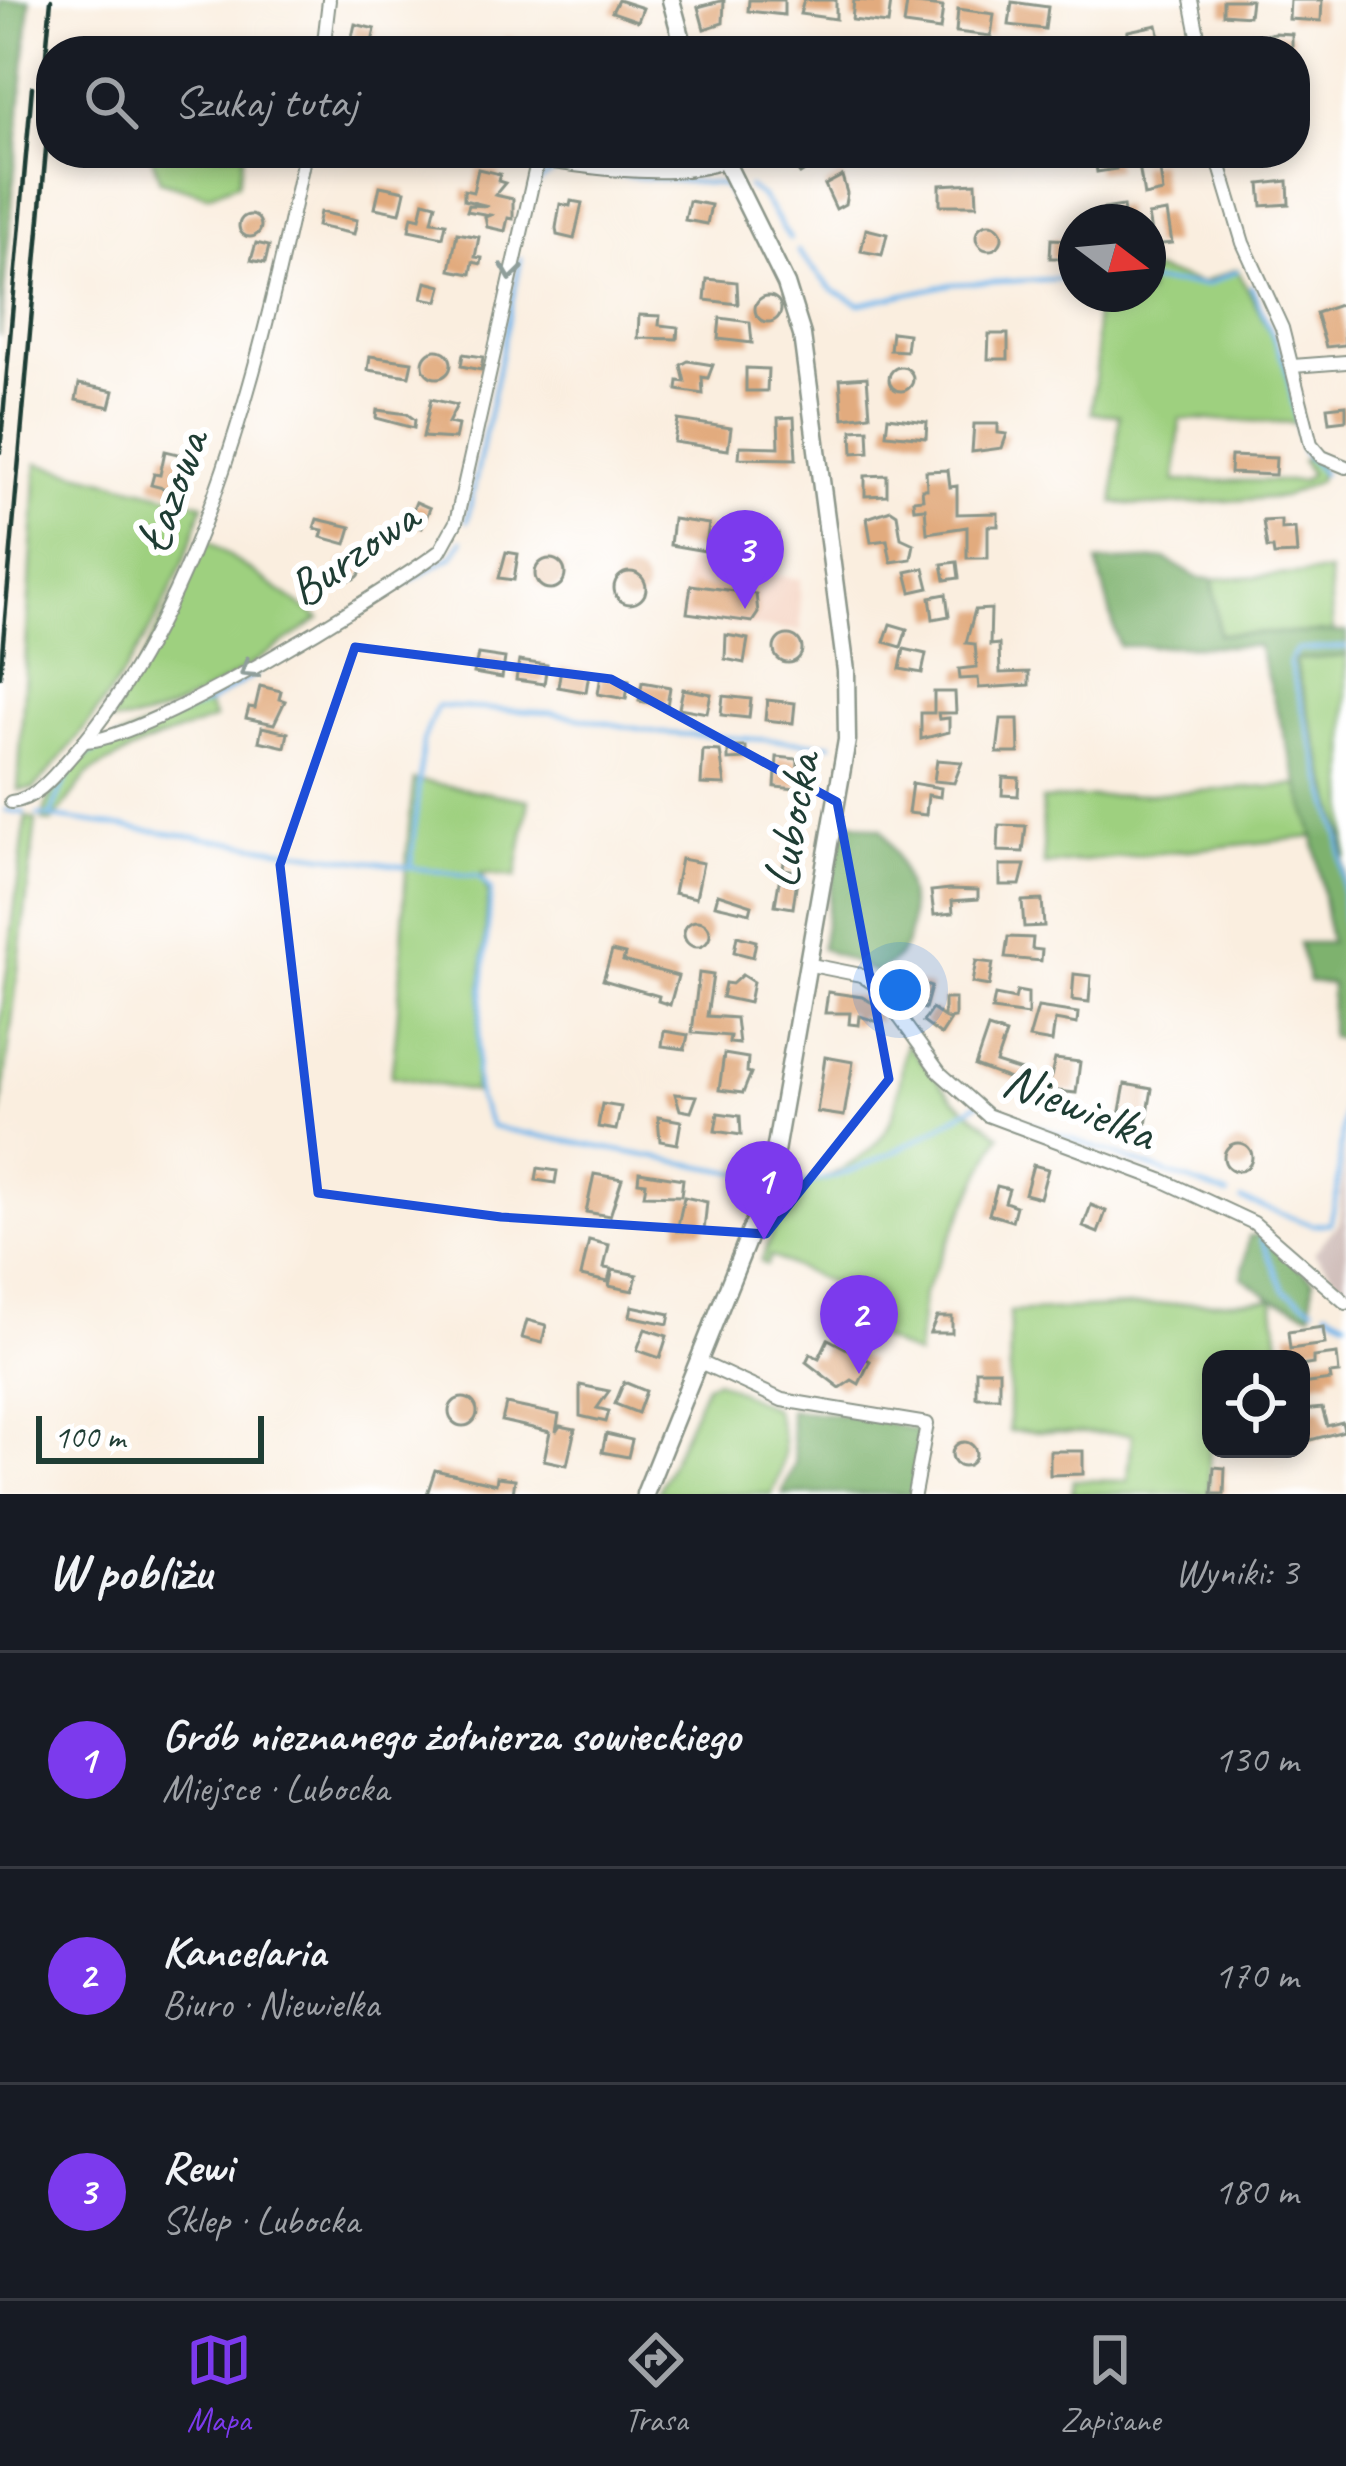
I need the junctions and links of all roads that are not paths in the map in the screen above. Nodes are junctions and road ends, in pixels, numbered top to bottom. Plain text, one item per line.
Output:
1 (329, 0) edge
2 (671, 0) edge
3 (1191, 0) edge
4 (324, 36) edge
5 (681, 36) edge
6 (1198, 36) edge
7 (301, 168) edge
8 (536, 168) edge
9 (625, 168) edge
10 (688, 168) edge
11 (729, 168) edge
12 (1220, 168) edge
13 (1346, 362) edge
14 (1293, 367) junction
15 (1346, 467) edge
16 (84, 741) junction
17 (11, 802) dead end
18 (806, 964) junction
19 (1346, 1303) edge
20 (702, 1363) junction
21 (645, 1494) edge
22 (914, 1494) edge

1 - 4 street
2 - 5 street
3 - 6 street
7 - 16 street, Łazowa
8 -> 16 street, Burzowa
9 - 10 street
11 - 18 street, Lubocka
12 - 14 street
13 - 14 street
14 - 15 street
16 - 17 street, Łazowa
18 - 19 street, Niewielka
18 - 20 street, Lubocka
20 - 21 street, Lubocka
20 - 22 street

